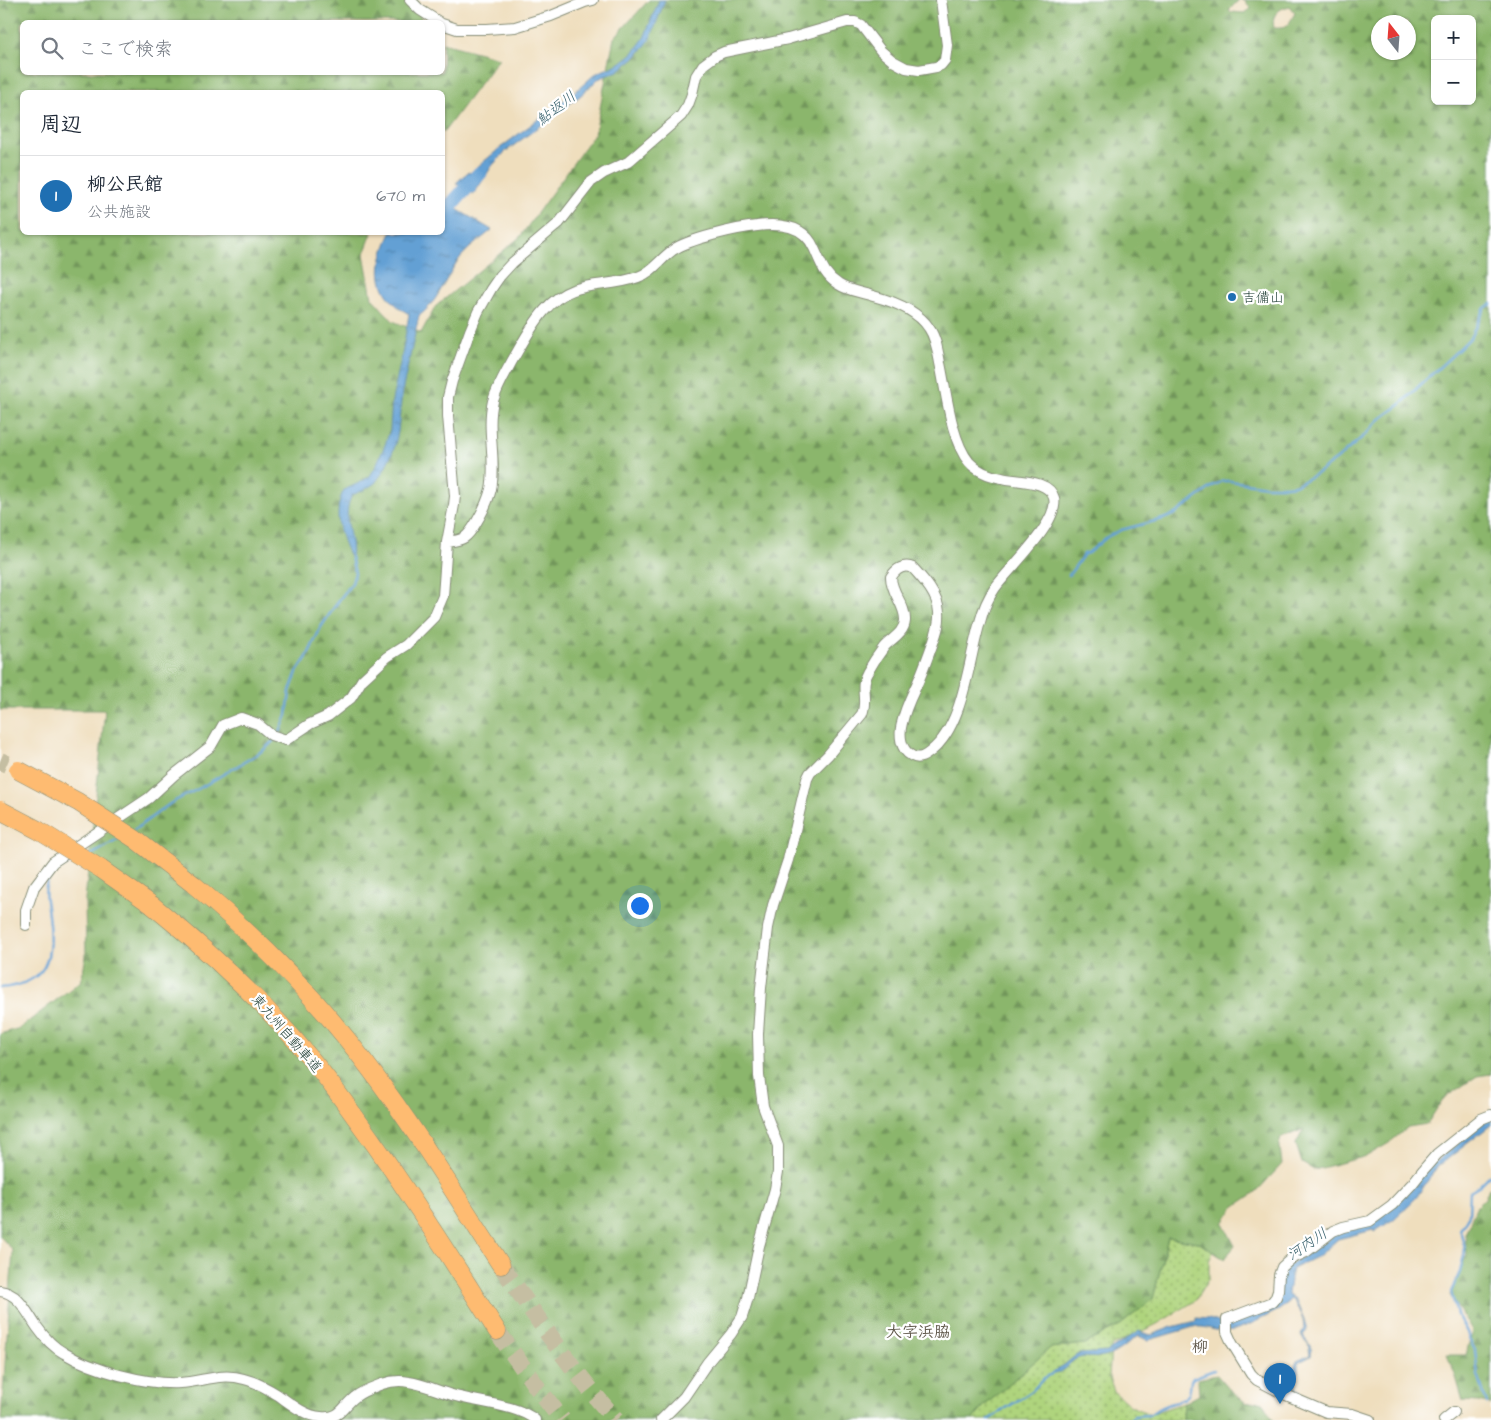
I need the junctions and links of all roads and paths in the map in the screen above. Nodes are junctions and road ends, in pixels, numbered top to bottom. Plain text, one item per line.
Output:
1 (410, 0) edge
2 (593, 0) edge
3 (941, 0) edge
4 (435, 20) edge
5 (445, 25) edge
6 (447, 542) junction
7 (12, 767) tunnel mouth
8 (0, 810) edge
9 (26, 926) dead end
10 (1491, 1115) edge
11 (501, 1265) tunnel mouth
12 (0, 1291) edge
13 (497, 1331) tunnel mouth
14 (1454, 1412) dead end
15 (535, 1420) edge
16 (661, 1420) edge
17 (1370, 1420) edge
18 (1444, 1420) edge

1 - 4 street
2 - 5 street
3 - 6 street
6 - 9 street
6 - 16 street
7 - 11 highway, bridge
8 - 13 highway, 東九州自動車道, bridge
10 - 17 street
12 - 15 street
14 - 18 street

